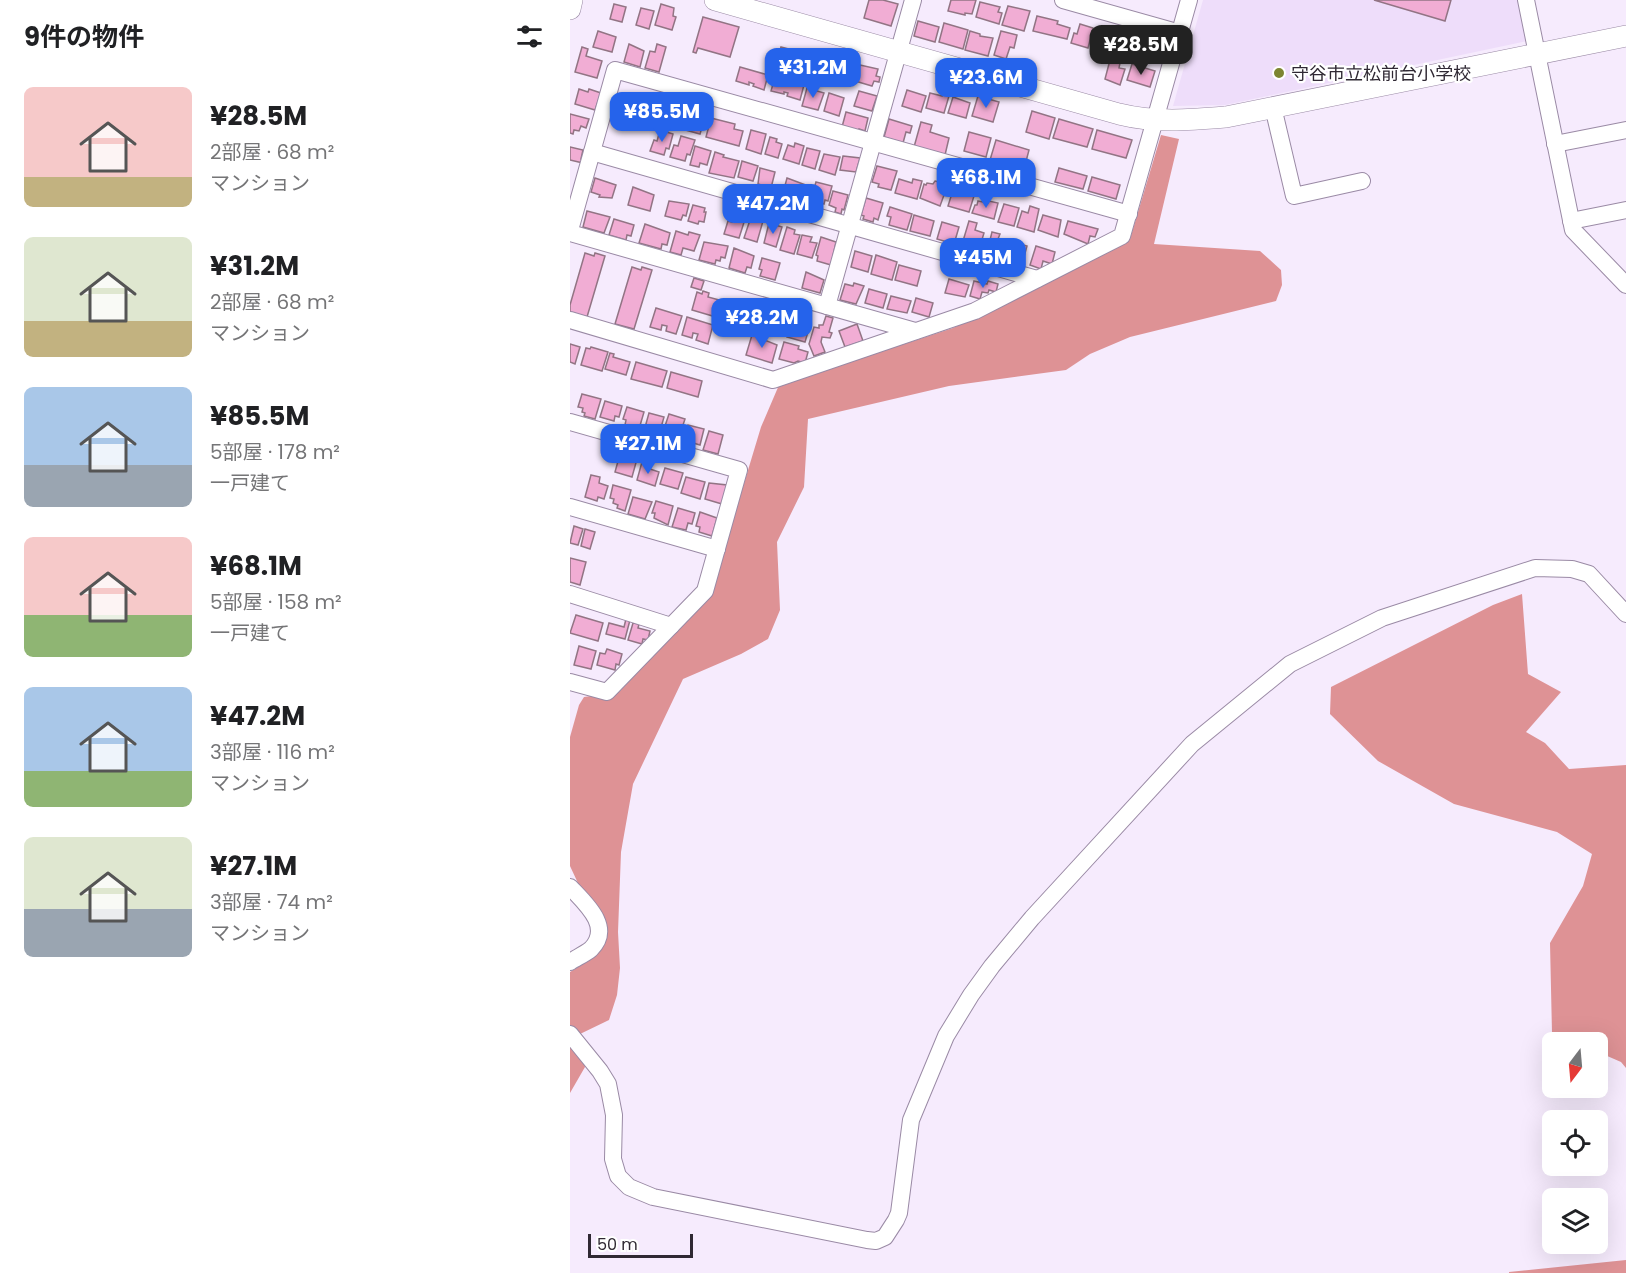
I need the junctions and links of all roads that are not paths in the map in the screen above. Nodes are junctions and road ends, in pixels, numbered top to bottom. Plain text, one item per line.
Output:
1 (573, 0) edge
2 (715, 0) edge
3 (913, 0) edge
4 (1063, 0) edge
5 (1189, 0) edge
6 (1526, 0) edge
7 (570, 9) edge
8 (1180, 33) junction
9 (1626, 36) edge
10 (898, 51) junction
11 (1536, 54) junction
12 (1273, 107) junction
13 (1156, 121) junction
14 (1626, 130) edge
15 (873, 143) junction
16 (1555, 144) junction
17 (592, 152) junction
18 (1362, 181) dead end
19 (1626, 210) edge
20 (1129, 214) junction
21 (1571, 221) junction
22 (850, 226) junction
23 (570, 232) edge
24 (1037, 279) junction
25 (1626, 285) edge
26 (827, 306) junction
27 (570, 320) edge
28 (915, 331) junction
29 (570, 422) edge
30 (570, 507) edge
31 (717, 549) junction
32 (570, 594) edge
33 (1626, 614) edge
34 (671, 626) junction
35 (570, 681) edge
36 (570, 887) edge
37 (570, 962) edge
38 (570, 1034) edge

1 - 7 street
2 - 10 street
3 - 10 street
4 - 8 street
5 - 8 street
6 - 11 street
8 - 13 street
9 - 11 street
10 - 13 street
10 - 15 street
11 - 12 street
11 - 16 street
12 - 13 street
12 - 18 street
13 - 20 street
14 - 16 street
15 - 17 street
15 - 20 street
15 - 22 street
16 - 21 street
17 - 22 street
17 - 23 street
19 - 21 street
20 - 24 street
21 - 25 street
22 - 24 street
22 - 26 street
23 - 26 street
24 - 28 street
26 - 28 street
27 - 28 street
29 - 31 street
30 - 31 street
31 - 34 street
32 - 34 street
33 - 38 street
34 - 35 street
36 - 37 street

